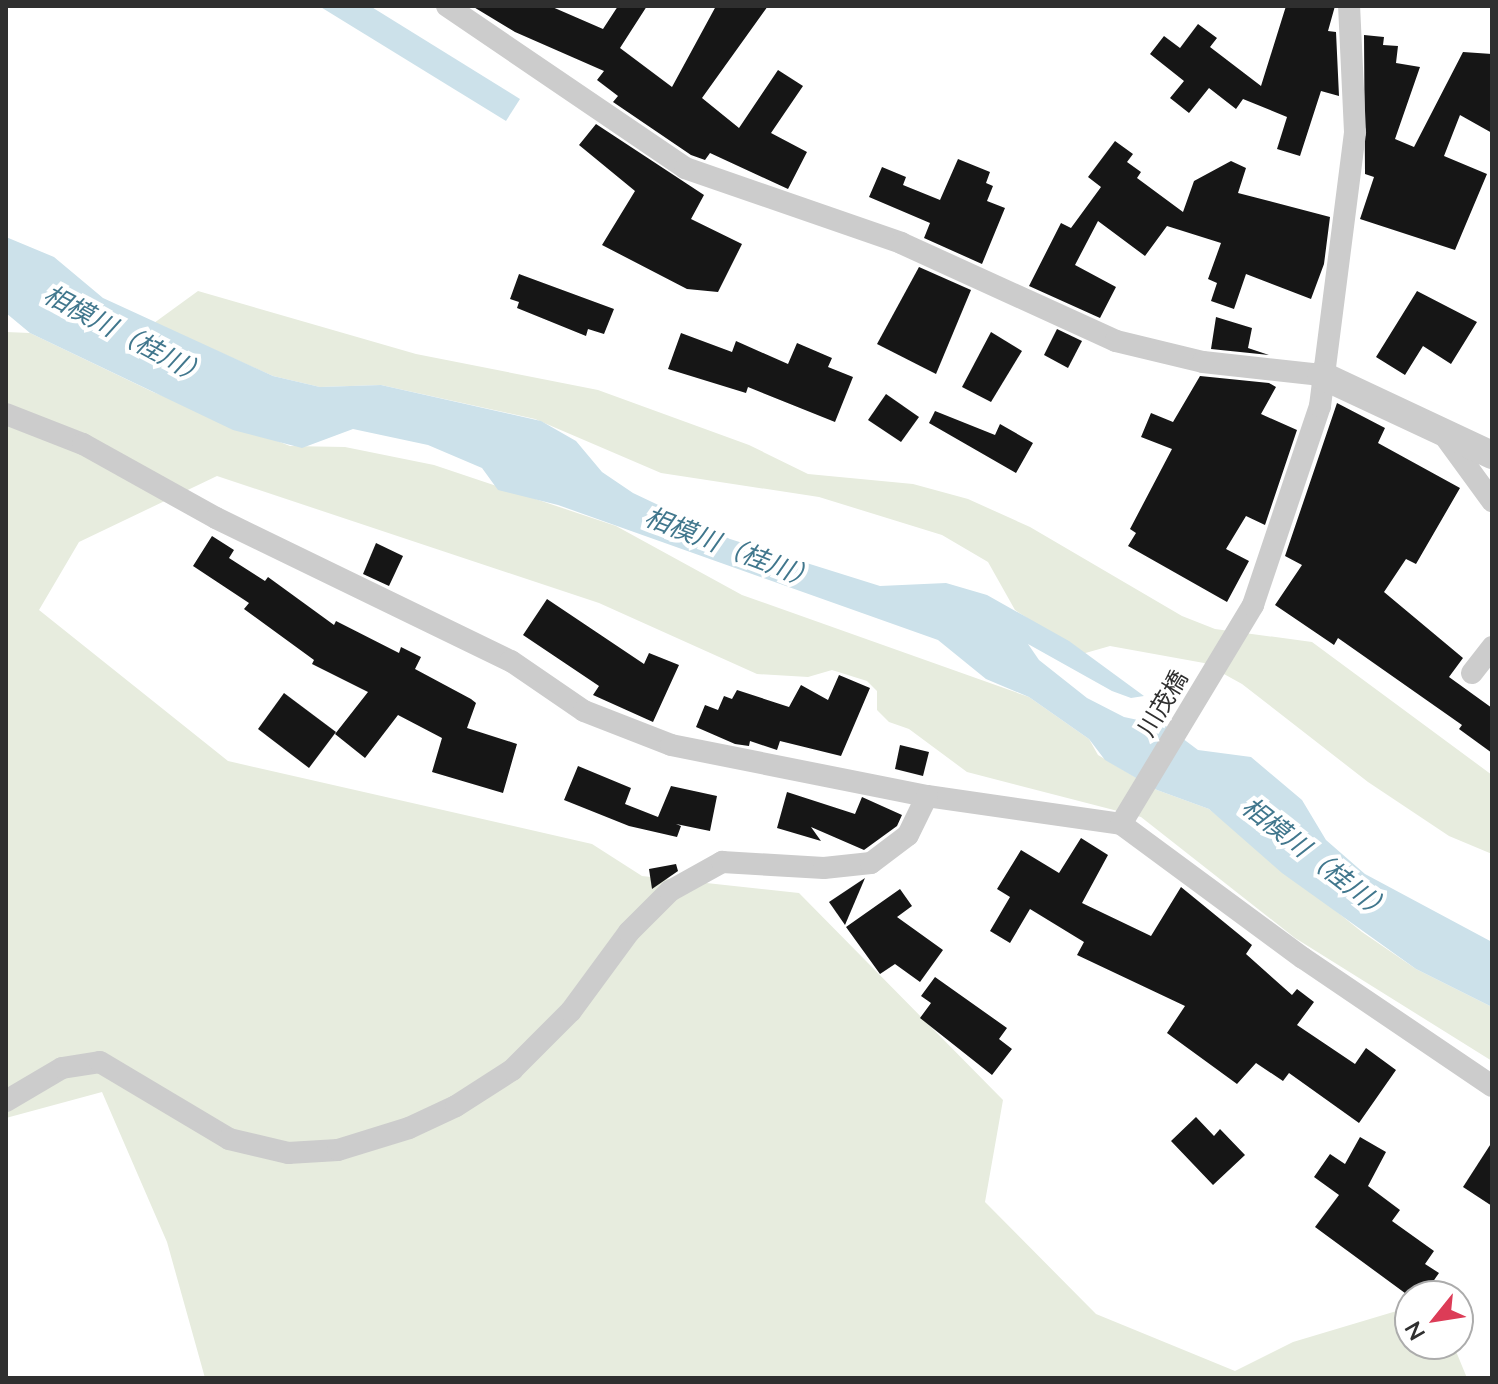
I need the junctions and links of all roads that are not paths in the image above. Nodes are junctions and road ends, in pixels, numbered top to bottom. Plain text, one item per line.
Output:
1 (447, 6) edge
2 (1349, 6) edge
3 (1321, 375) junction
4 (6, 414) edge
5 (1441, 431) junction
6 (1492, 455) edge
7 (1492, 501) edge
8 (1492, 647) edge
9 (1472, 673) dead end
10 (927, 796) junction
11 (1126, 816) junction
12 (1492, 1086) edge
13 (6, 1101) edge

1 - 3 street
2 - 3 street, 川茂橋
3 - 5 street
3 - 11 street, 川茂橋
4 - 10 street
5 - 6 street
5 - 7 street
8 - 9 street
10 - 11 street
10 - 13 street
11 - 12 street

